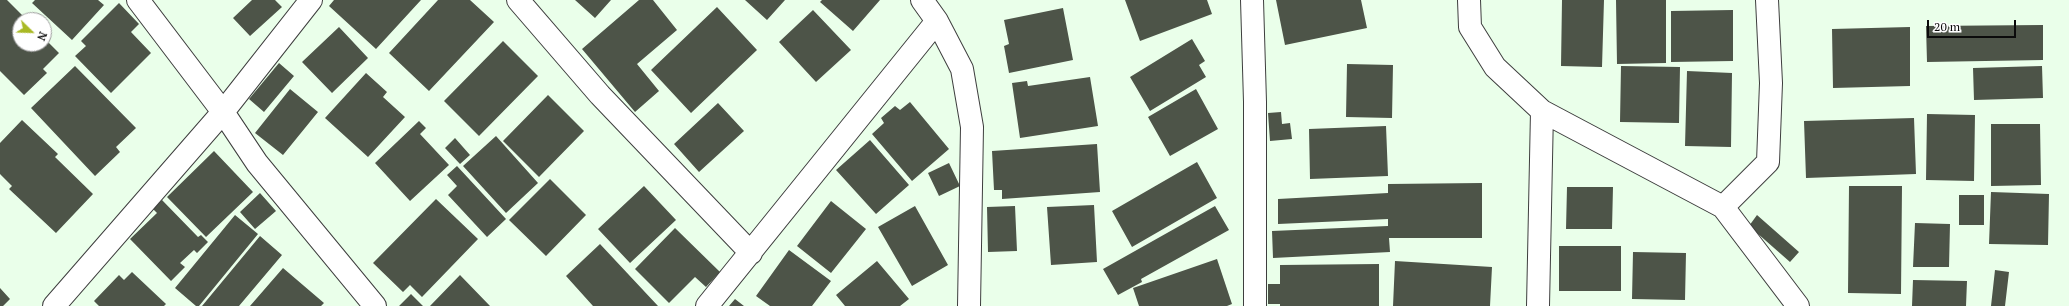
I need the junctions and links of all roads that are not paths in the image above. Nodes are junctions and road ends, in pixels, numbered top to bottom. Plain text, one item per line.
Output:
1 (138, 0) edge
2 (311, 0) edge
3 (518, 0) edge
4 (922, 0) edge
5 (1252, 0) edge
6 (1468, 0) edge
7 (1767, 0) edge
8 (936, 21) junction
9 (1542, 111) junction
10 (223, 112) junction
11 (1723, 207) junction
12 (751, 253) junction
13 (54, 306) edge
14 (375, 306) edge
15 (707, 306) edge
16 (970, 306) edge
17 (1255, 306) edge
18 (1538, 306) edge
19 (1798, 306) edge

1 - 10 street
2 - 10 street
3 - 12 street
4 - 8 street
5 - 17 street
6 - 9 street
7 - 11 street
8 - 12 street
8 - 16 street
9 - 11 street
9 - 18 street
10 - 13 street
10 - 14 street
11 - 19 street
12 - 15 street

